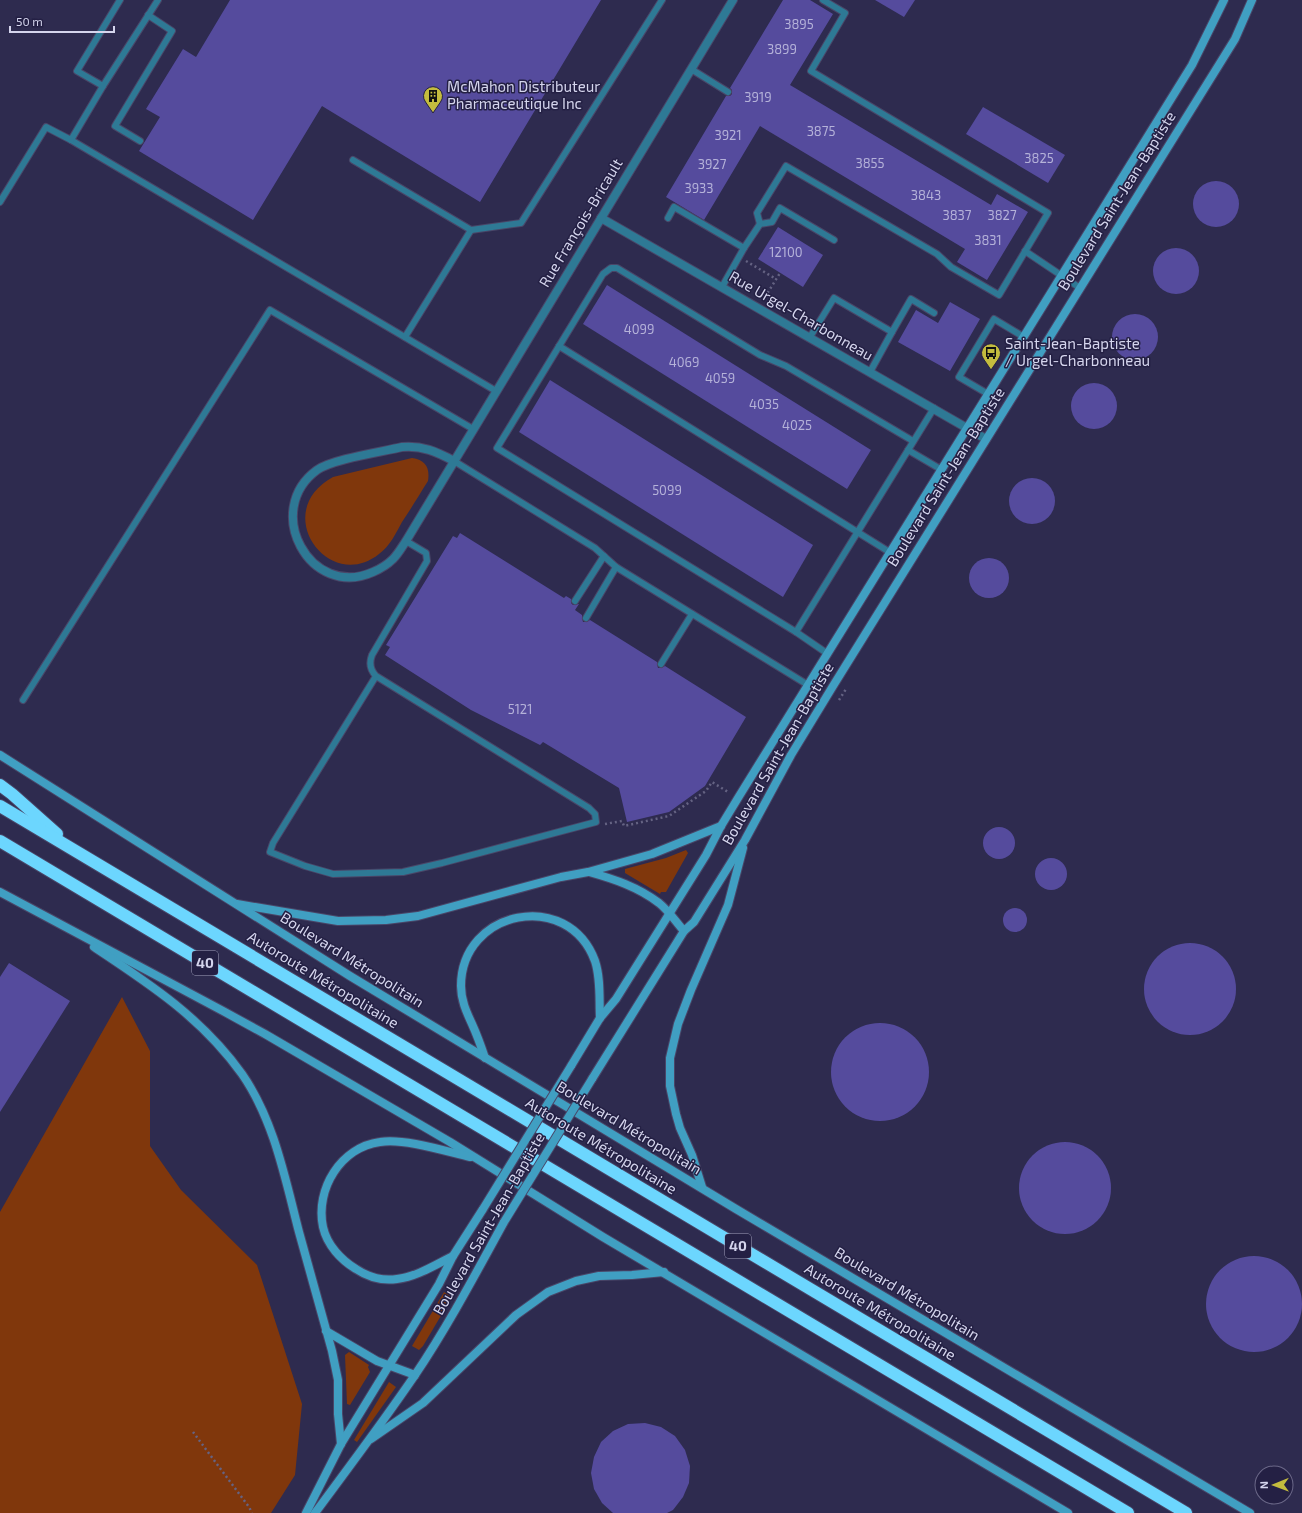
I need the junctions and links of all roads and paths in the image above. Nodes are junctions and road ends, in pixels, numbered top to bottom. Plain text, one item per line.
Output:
1 (120, 0) edge
2 (158, 0) edge
3 (662, 0) edge
4 (733, 0) edge
5 (823, 0) edge
6 (1224, 0) edge
7 (1252, 0) edge
8 (148, 16) junction
9 (691, 69) junction
10 (103, 86) junction
11 (728, 92) dead end
12 (71, 140) junction
13 (140, 141) dead end
14 (353, 160) dead end
15 (0, 202) edge
16 (601, 218) junction
17 (668, 218) dead end
18 (760, 224) junction
19 (471, 230) junction
20 (834, 240) dead end
21 (744, 248) junction
22 (1025, 251) junction
23 (754, 266) dead end
24 (780, 273) dead end
25 (1062, 276) junction
26 (776, 279) junction
27 (722, 287) junction
28 (1080, 288) junction
29 (765, 297) dead end
30 (934, 313) dead end
31 (892, 332) junction
32 (405, 337) junction
33 (810, 337) junction
34 (1024, 337) junction
35 (559, 346) junction
36 (870, 372) junction
37 (496, 391) junction
38 (988, 394) junction
39 (934, 408) junction
40 (968, 428) junction
41 (473, 429) junction
42 (986, 439) junction
43 (914, 441) junction
44 (908, 450) junction
45 (454, 461) junction
46 (942, 470) junction
47 (857, 533) junction
48 (406, 542) junction
49 (891, 553) junction
50 (604, 556) junction
51 (616, 567) junction
52 (575, 601) dead end
53 (692, 614) junction
54 (586, 618) dead end
55 (796, 632) junction
56 (828, 654) junction
57 (661, 664) dead end
58 (376, 676) junction
59 (808, 686) junction
60 (23, 700) dead end
61 (0, 755) edge
62 (0, 785) edge
63 (728, 792) dead end
64 (0, 806) edge
65 (606, 824) dead end
66 (721, 826) junction
67 (745, 840) junction
68 (0, 842) edge
69 (0, 848) edge
70 (78, 852) junction
71 (33, 861) junction
72 (588, 872) junction
73 (0, 892) edge
74 (233, 903) junction
75 (669, 913) junction
76 (51, 920) junction
77 (684, 931) junction
78 (600, 1018) junction
79 (485, 1058) junction
80 (478, 1159) junction
81 (702, 1188) junction
82 (453, 1256) junction
83 (664, 1272) junction
84 (326, 1331) junction
85 (389, 1366) junction
86 (415, 1375) junction
87 (193, 1432) dead end
88 (371, 1439) junction
89 (341, 1444) junction
90 (252, 1513) edge
91 (306, 1513) edge
92 (315, 1513) edge
93 (1068, 1513) edge
94 (1128, 1513) edge
95 (1186, 1513) edge
96 (1250, 1513) edge

1 - 10 lane
2 - 8 lane
3 - 19 lane
4 - 9 street, Rue François-Bricault
5 - 22 lane
6 - 25 main road, Boulevard Saint-Jean-Baptiste
7 - 28 main road, Boulevard Saint-Jean-Baptiste
8 - 10 lane
8 - 13 lane
9 - 11 lane
9 - 16 street, Rue François-Bricault
10 - 12 lane
12 - 15 lane
12 - 32 lane
14 - 19 lane
16 - 27 street, Rue Urgel-Charbonneau
16 - 37 street, Rue François-Bricault
17 - 21 lane
18 - 20 lane
18 - 21 lane
18 - 22 lane
19 - 32 lane
21 - 27 lane
22 - 25 lane
23 - 26 path
24 - 26 path
25 - 28 lane
25 - 34 main road, Boulevard Saint-Jean-Baptiste
26 - 29 path
27 - 33 street, Rue Urgel-Charbonneau
28 - 42 main road, Boulevard Saint-Jean-Baptiste
30 - 31 lane
31 - 33 lane
31 - 36 lane
32 - 37 lane
33 - 36 street, Rue Urgel-Charbonneau
34 - 38 main road, Boulevard Saint-Jean-Baptiste
34 - 38 lane
35 - 43 lane
35 - 47 lane
35 - 55 lane
36 - 39 street, Rue Urgel-Charbonneau
37 - 41 street, Rue François-Bricault
38 - 40 main road, Boulevard Saint-Jean-Baptiste
39 - 40 street, Rue Urgel-Charbonneau
39 - 43 lane
40 - 42 street, Rue Urgel-Charbonneau
40 - 46 main road, Boulevard Saint-Jean-Baptiste
41 - 45 street, Rue François-Bricault
41 - 60 lane
42 - 67 main road, Boulevard Saint-Jean-Baptiste
43 - 44 lane
44 - 46 lane
44 - 47 lane
45 - 48 street, Rue François-Bricault
45 - 48 street, Rue François-Bricault
45 - 50 lane
46 - 49 main road, Boulevard Saint-Jean-Baptiste
47 - 49 lane
47 - 55 lane
48 - 58 lane
49 - 56 main road, Boulevard Saint-Jean-Baptiste
50 - 51 lane
50 - 52 lane
51 - 53 lane
51 - 54 lane
53 - 57 lane
53 - 59 lane
55 - 56 lane
56 - 59 main road, Boulevard Saint-Jean-Baptiste
58 - 58 lane
59 - 66 main road, Boulevard Saint-Jean-Baptiste
61 - 74 main road, Boulevard Métropolitain
62 - 70 highway
63 - 65 path
64 - 70 highway, Autoroute Métropolitaine / 40
66 - 72 main road
66 - 75 main road, Boulevard Saint-Jean-Baptiste
67 - 77 main road, Boulevard Saint-Jean-Baptiste
67 - 81 main road
68 - 71 highway, 40
69 - 71 highway
70 - 95 highway, Autoroute Métropolitaine / 40
71 - 94 highway, 40
72 - 74 main road
72 - 75 main road
73 - 76 main road
74 - 79 main road, Boulevard Métropolitain
75 - 77 main road
75 - 78 main road, Boulevard Saint-Jean-Baptiste
76 - 80 main road
76 - 84 main road
77 - 86 main road, Boulevard Saint-Jean-Baptiste, bridge
78 - 79 main road
78 - 82 main road, Boulevard Saint-Jean-Baptiste, bridge
79 - 81 main road, Boulevard Métropolitain
80 - 82 main road
80 - 83 main road
81 - 96 main road, Boulevard Métropolitain
82 - 85 main road, Boulevard Saint-Jean-Baptiste
83 - 88 main road
83 - 93 main road
84 - 85 main road
84 - 89 main road
85 - 86 main road
85 - 89 main road, Boulevard Saint-Jean-Baptiste
86 - 88 main road, Boulevard Saint-Jean-Baptiste
87 - 90 path
88 - 92 main road, Boulevard Saint-Jean-Baptiste
89 - 91 main road, Boulevard Saint-Jean-Baptiste

